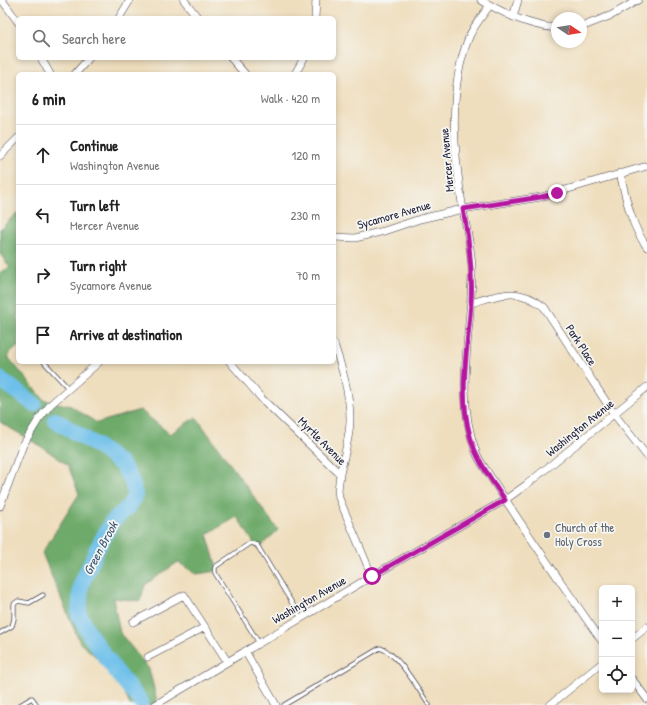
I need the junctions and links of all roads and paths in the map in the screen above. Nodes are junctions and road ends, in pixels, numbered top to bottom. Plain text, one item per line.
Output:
1 (2, 0) edge
2 (130, 0) edge
3 (184, 0) edge
4 (316, 0) edge
5 (481, 0) edge
6 (518, 0) edge
7 (638, 0) edge
8 (490, 5) junction
9 (120, 16) edge
10 (196, 16) edge
11 (315, 16) edge
12 (513, 17) junction
13 (16, 19) edge
14 (587, 24) edge
15 (551, 27) edge
16 (42, 60) edge
17 (87, 60) edge
18 (233, 60) edge
19 (303, 60) edge
20 (49, 72) edge
21 (77, 72) edge
22 (243, 72) edge
23 (296, 72) edge
24 (16, 140) edge
25 (0, 156) edge
26 (647, 166) edge
27 (620, 173) junction
28 (463, 209) junction
29 (336, 237) edge
30 (647, 247) edge
31 (471, 303) junction
32 (336, 352) edge
33 (46, 364) edge
34 (97, 364) edge
35 (232, 364) edge
36 (647, 387) edge
37 (69, 389) junction
38 (614, 414) junction
39 (647, 456) edge
40 (340, 474) junction
41 (505, 500) junction
42 (0, 506) edge
43 (372, 576) junction
44 (43, 595) dead end
45 (301, 618) junction
46 (133, 622) dead end
47 (205, 627) junction
48 (647, 628) edge
49 (0, 632) edge
50 (599, 637) edge
51 (635, 638) edge
52 (258, 643) junction
53 (245, 651) junction
54 (148, 657) dead end
55 (227, 661) junction
56 (599, 666) edge
57 (635, 683) edge
58 (647, 699) edge
59 (158, 703) edge
60 (20, 705) edge
61 (37, 705) edge
62 (276, 705) edge
63 (284, 705) edge
64 (428, 705) edge
65 (550, 705) edge

1 - 13 street
2 - 9 street
3 - 10 street
4 - 11 street
5 - 8 street
6 - 12 street
7 - 14 street
8 - 12 street
8 - 28 street, Mercer Avenue
12 - 15 street
16 - 20 street
17 - 21 street
18 - 22 street
19 - 23 street
24 - 25 street
26 - 27 street, Sycamore Avenue
27 - 28 street, Sycamore Avenue
27 - 30 street
28 - 29 street, Sycamore Avenue
28 - 31 street, Mercer Avenue
31 - 38 street, Park Place
31 - 41 street, Mercer Avenue
32 - 40 street
33 - 37 lane
34 - 37 street
35 - 40 street, Myrtle Avenue
36 - 38 street, Washington Avenue
37 - 42 street
38 - 39 street, Park Place
38 - 41 street, Washington Avenue
40 - 43 street, Myrtle Avenue
41 - 43 street, Washington Avenue
41 - 50 street, Mercer Avenue
43 - 45 street, Washington Avenue
44 - 49 lane
45 - 52 street, Washington Avenue
45 - 52 lane
46 - 47 street
47 - 54 street
47 - 55 street
48 - 51 street
52 - 53 street, Washington Avenue
53 - 55 street, Washington Avenue
53 - 62 street
55 - 59 street, Washington Avenue
56 - 65 street
57 - 58 street
60 - 61 lane
63 - 64 lane

